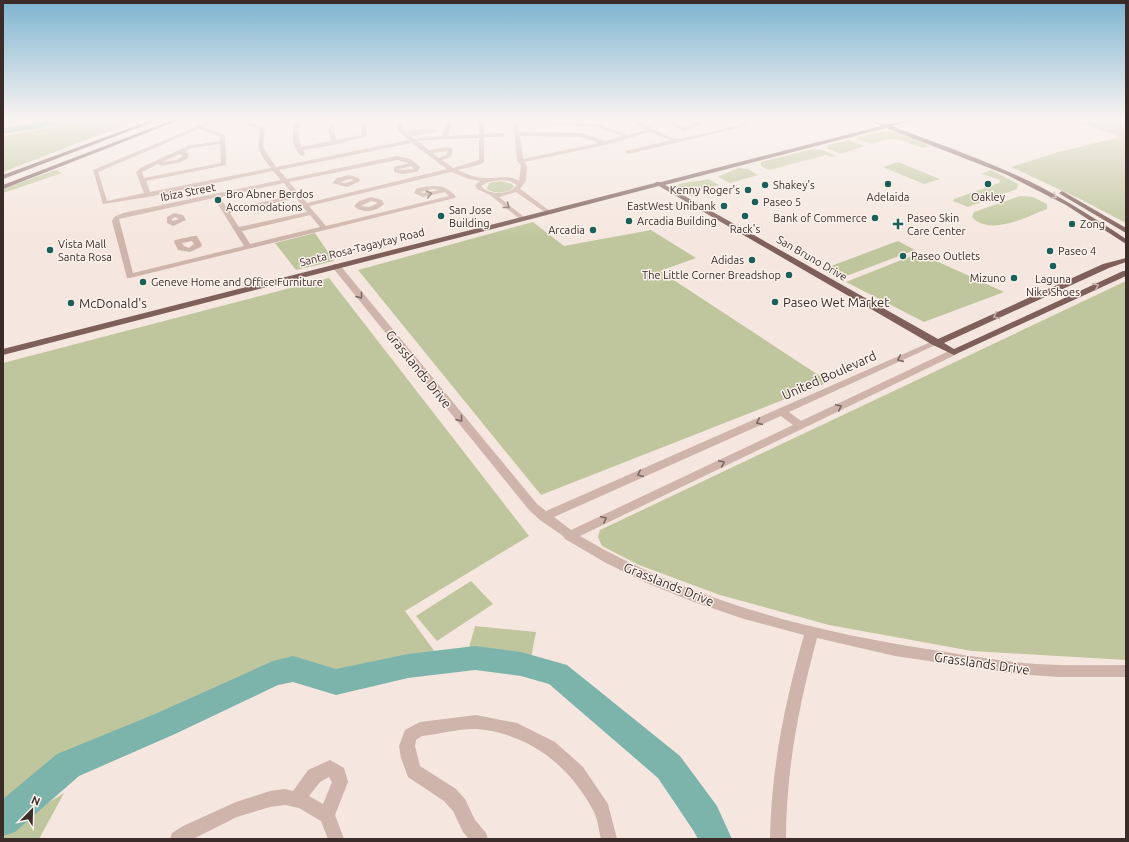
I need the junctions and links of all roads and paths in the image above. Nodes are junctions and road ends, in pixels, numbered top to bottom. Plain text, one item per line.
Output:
1 (53, 158) edge
2 (77, 158) edge
3 (125, 158) edge
4 (183, 158) edge
5 (223, 158) edge
6 (268, 158) edge
7 (304, 158) edge
8 (324, 158) edge
9 (403, 158) edge
10 (404, 158) edge
11 (443, 158) edge
12 (482, 158) edge
13 (519, 158) edge
14 (546, 158) edge
15 (753, 158) edge
16 (973, 158) edge
17 (984, 158) edge
18 (438, 160) joint
19 (306, 162) junction
20 (413, 164) dead end
21 (520, 165) junction
22 (274, 168) junction
23 (452, 171) junction
24 (3, 177) edge
25 (507, 178) junction
26 (144, 180) junction
27 (486, 180) junction
28 (286, 182) junction
29 (658, 184) junction
30 (350, 185) dead end
31 (478, 185) junction
32 (1046, 185) junction
33 (3, 187) edge
34 (518, 187) junction
35 (1035, 187) junction
36 (446, 190) dead end
37 (360, 193) junction
38 (492, 194) junction
39 (148, 195) junction
40 (297, 196) junction
41 (217, 197) junction
42 (367, 200) dead end
43 (305, 205) junction
44 (169, 206) junction
45 (226, 212) junction
46 (547, 212) junction
47 (311, 213) junction
48 (174, 215) dead end
49 (522, 218) junction
50 (1111, 221) junction
51 (1126, 227) edge
52 (325, 229) junction
53 (237, 230) junction
54 (1126, 231) edge
55 (1126, 242) edge
56 (248, 247) junction
57 (190, 250) dead end
58 (197, 260) junction
59 (1126, 260) edge
60 (336, 266) junction
61 (1126, 273) edge
62 (936, 343) junction
63 (3, 352) edge
64 (954, 352) junction
65 (782, 411) junction
66 (800, 426) junction
67 (544, 517) junction
68 (569, 536) junction
69 (812, 632) junction
70 (1126, 671) edge
71 (297, 799) junction
72 (327, 815) junction
73 (178, 839) edge
74 (336, 839) edge
75 (480, 839) edge
76 (609, 839) edge
77 (778, 839) edge

1 - 24 main road
2 - 33 main road
3 - 39 street
4 - 26 street
5 - 26 street
6 - 22 street
7 - 19 street
8 - 19 street
9 - 28 street, Ibiza Street
10 - 20 street, Ibiza Street
11 - 18 street
12 - 23 street
13 - 21 street
14 - 21 street
15 - 29 main road, Santa Rosa-Tagaytay Road
16 - 35 main road
17 - 32 main road
18 - 23 street
19 - 22 street
21 - 25 street
21 - 34 street
22 - 28 street
22 - 39 street
23 - 27 street
23 - 31 street
23 - 37 street
25 - 27 street
25 - 34 street
26 - 39 street
27 - 31 street
28 - 40 street
28 - 41 street, Ibiza Street
29 - 46 main road, Santa Rosa-Tagaytay Road
29 - 62 main road, San Bruno Drive
30 - 37 street
31 - 38 street
32 - 35 main road
32 - 50 main road
34 - 38 street
34 - 46 street
35 -> 55 main road
36 - 52 street
37 - 42 street
37 - 43 street
38 -> 49 street
40 - 43 street
40 - 45 street
41 - 44 street, Ibiza Street
41 - 45 street
43 - 47 street
44 - 48 street
44 - 58 street, Ibiza Street
45 - 53 street
46 - 49 main road, Santa Rosa-Tagaytay Road
47 - 52 street
47 - 53 street
49 - 60 main road, Santa Rosa-Tagaytay Road
50 - 51 main road
50 - 54 main road
52 - 56 street
53 - 56 street
56 - 58 street
57 - 58 street
59 -> 62 main road, United Boulevard
60 - 63 main road, Santa Rosa-Tagaytay Road
60 -> 67 street, Grasslands Drive
64 -> 61 main road
62 - 64 main road, San Bruno Drive
62 -> 65 street, United Boulevard
66 -> 64 street
65 - 66 street
65 -> 67 street, United Boulevard
68 -> 66 street
67 - 68 street, Grasslands Drive
68 - 69 street, Grasslands Drive
69 - 70 street, Grasslands Drive
69 - 77 street
71 - 72 street
71 - 72 street
71 - 73 street
72 - 74 street
75 - 76 street

